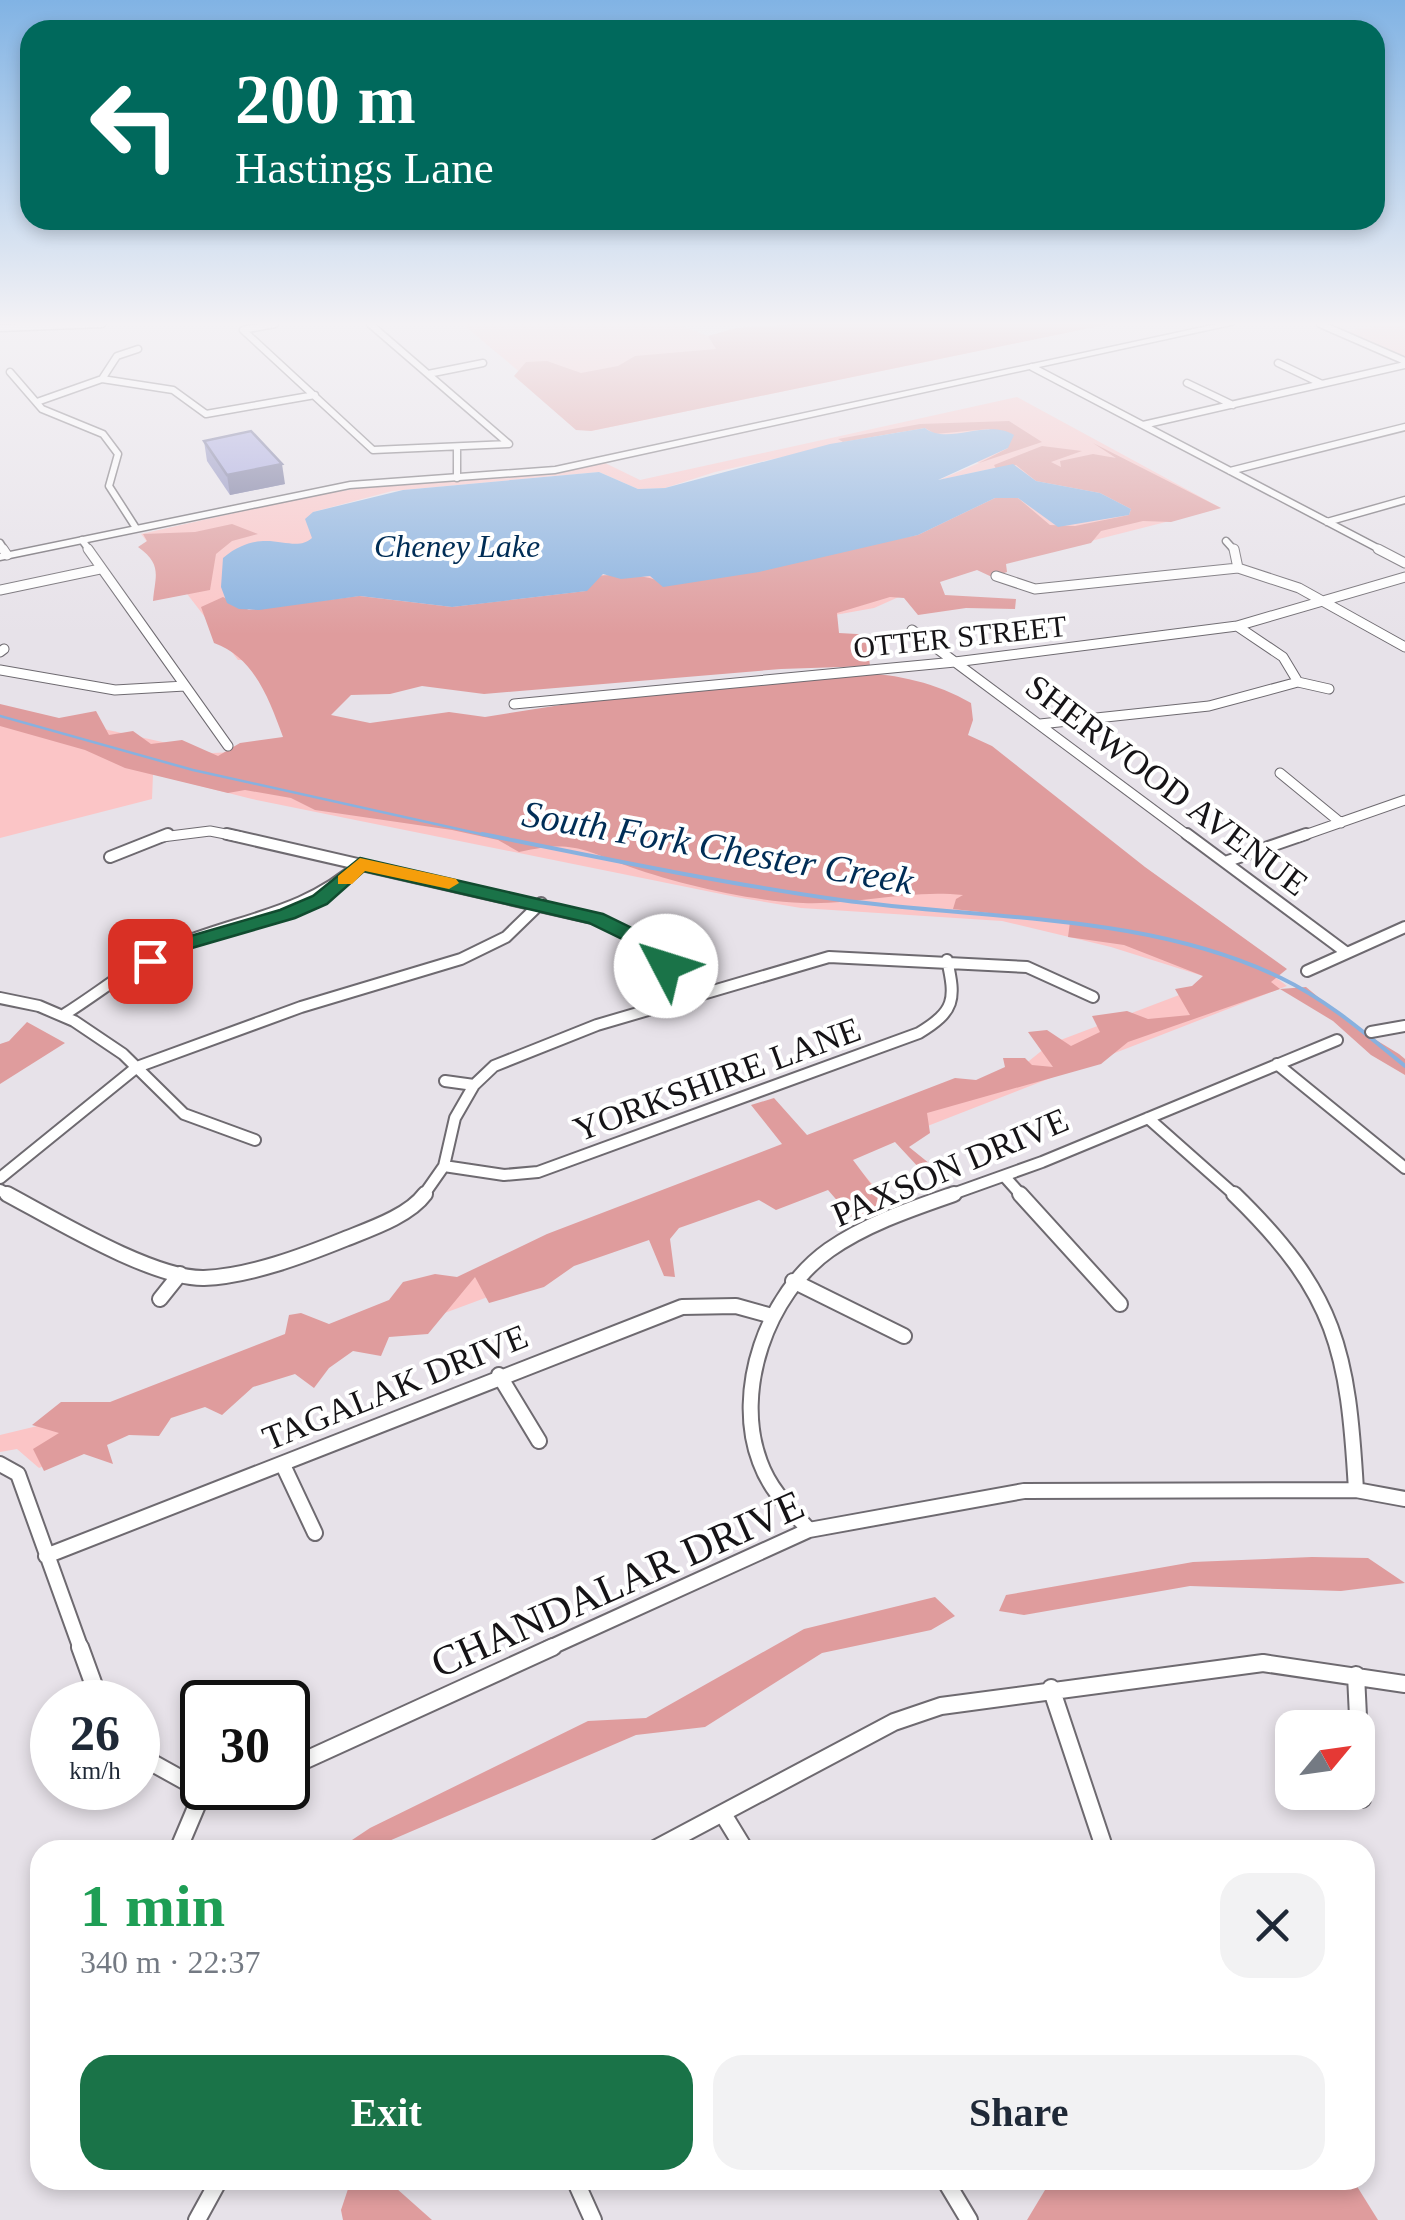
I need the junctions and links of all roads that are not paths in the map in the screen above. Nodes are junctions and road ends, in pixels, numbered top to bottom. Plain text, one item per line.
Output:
1 (80, 428) edge
2 (348, 428) edge
3 (490, 428) edge
4 (751, 428) edge
5 (1148, 428) edge
6 (1403, 428) edge
7 (457, 448) junction
8 (1230, 471) junction
9 (457, 478) junction
10 (1405, 500) edge
11 (1326, 522) junction
12 (136, 528) junction
13 (82, 540) junction
14 (1226, 541) dead end
15 (0, 543) edge
16 (4, 556) edge
17 (1405, 564) edge
18 (1238, 568) junction
19 (100, 569) junction
20 (996, 576) dead end
21 (1405, 578) edge
22 (0, 590) edge
23 (1324, 602) junction
24 (1237, 626) junction
25 (912, 630) dead end
26 (1405, 647) edge
27 (955, 662) junction
28 (0, 670) edge
29 (1298, 682) junction
30 (184, 686) junction
31 (1329, 690) dead end
32 (514, 704) dead end
33 (1040, 724) junction
34 (228, 746) dead end
35 (1280, 774) dead end
36 (1405, 800) edge
37 (1341, 822) junction
38 (110, 857) dead end
39 (1225, 862) junction
40 (360, 864) junction
41 (541, 903) junction
42 (1405, 927) edge
43 (181, 930) dead end
44 (190, 942) junction
45 (1347, 953) junction
46 (947, 960) junction
47 (1308, 971) dead end
48 (692, 996) junction
49 (1093, 997) dead end
50 (0, 998) edge
51 (65, 1014) junction
52 (1405, 1026) edge
53 (1371, 1032) dead end
54 (1336, 1040) dead end
55 (1277, 1064) junction
56 (137, 1067) junction
57 (446, 1081) dead end
58 (474, 1085) junction
59 (1148, 1118) junction
60 (255, 1140) dead end
61 (444, 1166) junction
62 (1405, 1168) edge
63 (1006, 1177) junction
64 (0, 1178) edge
65 (0, 1190) edge
66 (180, 1274) junction
67 (793, 1282) junction
68 (160, 1299) dead end
69 (1120, 1304) dead end
70 (772, 1316) junction
71 (904, 1336) dead end
72 (499, 1375) junction
73 (540, 1441) dead end
74 (1, 1464) edge
75 (282, 1465) junction
76 (1356, 1490) junction
77 (1405, 1499) edge
78 (809, 1530) junction
79 (315, 1533) dead end
80 (46, 1556) junction
81 (1356, 1676) junction
82 (92, 1680) edge
83 (1405, 1684) edge
84 (1051, 1688) junction
85 (1358, 1710) edge
86 (310, 1758) edge
87 (200, 1810) edge
88 (724, 1814) junction
89 (184, 1840) edge
90 (673, 1840) edge
91 (740, 1840) edge
92 (1102, 1840) edge
93 (214, 2190) edge
94 (580, 2190) edge
95 (951, 2190) edge
96 (197, 2220) edge
97 (594, 2220) edge
98 (969, 2220) edge

1 - 12 street
2 - 7 street
3 - 7 street
4 - 9 street
5 - 8 street
6 - 8 street
7 - 9 street
8 - 11 street
9 - 12 street
10 - 11 street
11 - 17 street
12 - 13 street
13 - 16 street
13 - 19 street
14 - 18 street
15 - 16 street
18 - 20 street
18 - 23 street
19 - 22 street
19 - 30 street
21 - 23 street, OTTER STREET
23 - 24 street, OTTER STREET
23 - 26 street
24 - 27 street, OTTER STREET
24 - 29 street
25 - 27 street, SHERWOOD AVENUE
27 - 32 street, OTTER STREET
27 - 33 street, SHERWOOD AVENUE
28 - 30 street
29 - 31 street
29 - 33 street
30 - 34 street
33 - 39 street, SHERWOOD AVENUE
35 - 37 street
36 - 37 street
37 - 39 street
38 - 40 street
39 - 45 street, SHERWOOD AVENUE
40 - 41 street
40 - 44 street
41 - 48 street
41 - 56 street
42 - 45 street
43 - 44 street
44 - 51 street
45 - 47 street
46 - 48 street
46 - 49 street
46 - 61 street, YORKSHIRE LANE
48 - 58 street
50 - 51 street
51 - 56 street
52 - 53 street
54 - 55 street, PAXSON DRIVE
55 - 59 street, PAXSON DRIVE
55 - 62 street
56 - 60 street
56 - 64 street
57 - 58 street
58 - 61 street
59 - 63 street, PAXSON DRIVE
59 - 76 street
61 - 66 street
63 - 67 street, PAXSON DRIVE
63 - 69 street
65 - 66 street
66 - 68 street
67 - 70 street, PAXSON DRIVE
67 - 71 street
70 - 72 street, TAGALAK DRIVE
70 - 78 street, PAXSON DRIVE
72 - 73 street
72 - 75 street, TAGALAK DRIVE
74 - 80 street
75 - 79 street
75 - 80 street, TAGALAK DRIVE
76 - 77 street, CHANDALAR DRIVE
76 - 78 street, CHANDALAR DRIVE
78 - 86 street, CHANDALAR DRIVE
80 - 82 street
81 - 83 street
81 - 84 street
81 - 85 street
84 - 88 street
84 - 92 street
87 - 89 street
88 - 90 street
88 - 91 street
93 - 96 street
94 - 97 street
95 - 98 street

